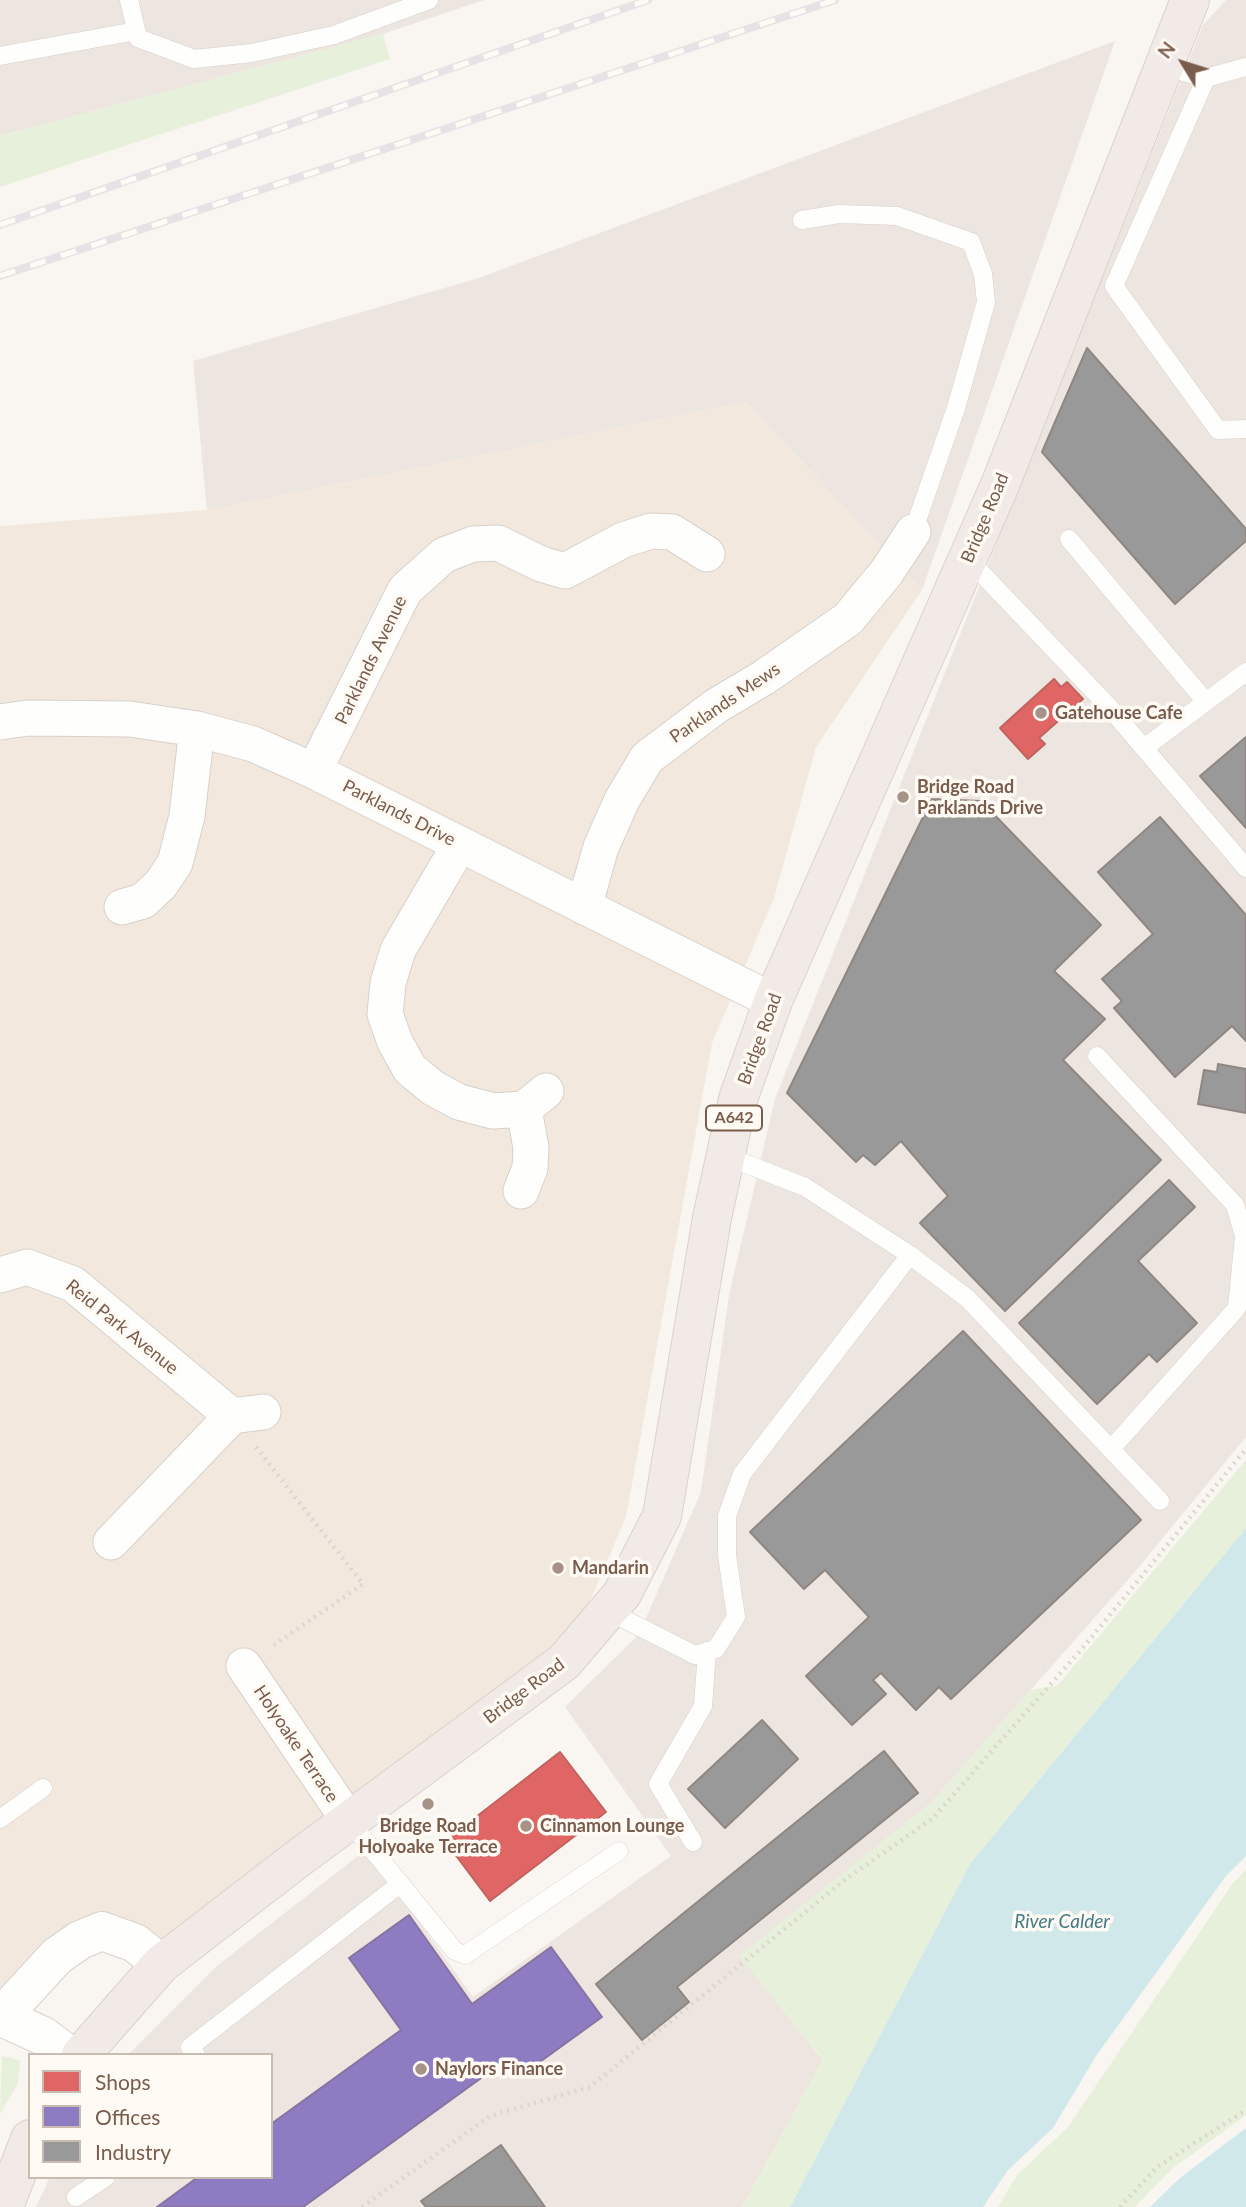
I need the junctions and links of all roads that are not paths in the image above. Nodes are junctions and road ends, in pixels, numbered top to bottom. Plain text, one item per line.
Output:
1 (129, 0) edge
2 (429, 0) edge
3 (1190, 2) edge
4 (136, 30) junction
5 (0, 56) edge
6 (1166, 67) junction
7 (1246, 67) edge
8 (1206, 78) junction
9 (802, 220) dead end
10 (1246, 429) edge
11 (913, 532) joint
12 (1069, 539) dead end
13 (707, 554) dead end
14 (968, 559) junction
15 (1246, 672) edge
16 (1206, 702) junction
17 (0, 722) edge
18 (197, 729) junction
19 (1144, 748) junction
20 (314, 771) junction
21 (460, 844) junction
22 (1246, 868) edge
23 (122, 907) dead end
24 (584, 907) junction
25 (773, 1002) junction
26 (1097, 1056) dead end
27 (726, 1156) junction
28 (522, 1191) dead end
29 (1245, 1236) edge
30 (910, 1255) junction
31 (0, 1275) edge
32 (1111, 1449) junction
33 (1160, 1501) dead end
34 (111, 1542) dead end
35 (608, 1611) junction
36 (707, 1651) junction
37 (243, 1666) road end
38 (43, 1788) dead end
39 (0, 1819) edge
40 (349, 1821) junction
41 (693, 1842) dead end
42 (619, 1851) dead end
43 (400, 1884) junction
44 (161, 1965) junction
45 (1, 2016) edge
46 (65, 2053) edge
47 (83, 2053) edge
48 (195, 2053) edge
49 (28, 2144) edge
50 (103, 2179) edge
51 (76, 2197) dead end
52 (4, 2207) edge

1 - 4 lane
2 - 4 lane
3 - 6 highway, Bridge Road / A642
4 - 5 lane
6 - 8 lane
6 - 14 highway, Bridge Road / A642
7 - 8 lane
8 - 10 lane
9 - 11 lane
11 - 24 street, Parklands Mews
12 - 16 lane
13 - 20 street, Parklands Avenue
14 - 19 lane
14 - 25 highway, Bridge Road / A642
15 - 16 lane
16 - 19 lane
17 - 18 street, Parklands Drive
18 - 20 street, Parklands Drive
18 - 23 street
19 - 22 lane
20 - 21 street, Parklands Drive
21 - 24 street, Parklands Drive
21 - 28 street
24 - 25 street, Parklands Drive
25 - 27 highway, Bridge Road / A642
26 - 29 lane
27 - 30 lane
27 - 35 highway, Bridge Road / A642
29 - 32 lane
30 - 32 lane
30 - 36 lane
31 - 34 street, Reid Park Avenue
32 - 33 lane
35 - 36 lane
35 - 40 highway, Bridge Road / A642
36 - 41 lane
37 - 40 street, Holyoake Terrace
38 - 39 lane
40 - 43 lane
40 - 44 highway, Bridge Road / A642
42 - 43 lane
43 - 48 lane
44 - 45 street
44 - 47 highway, Bridge Road / A642
45 - 46 street
49 - 52 highway
50 - 51 lane

